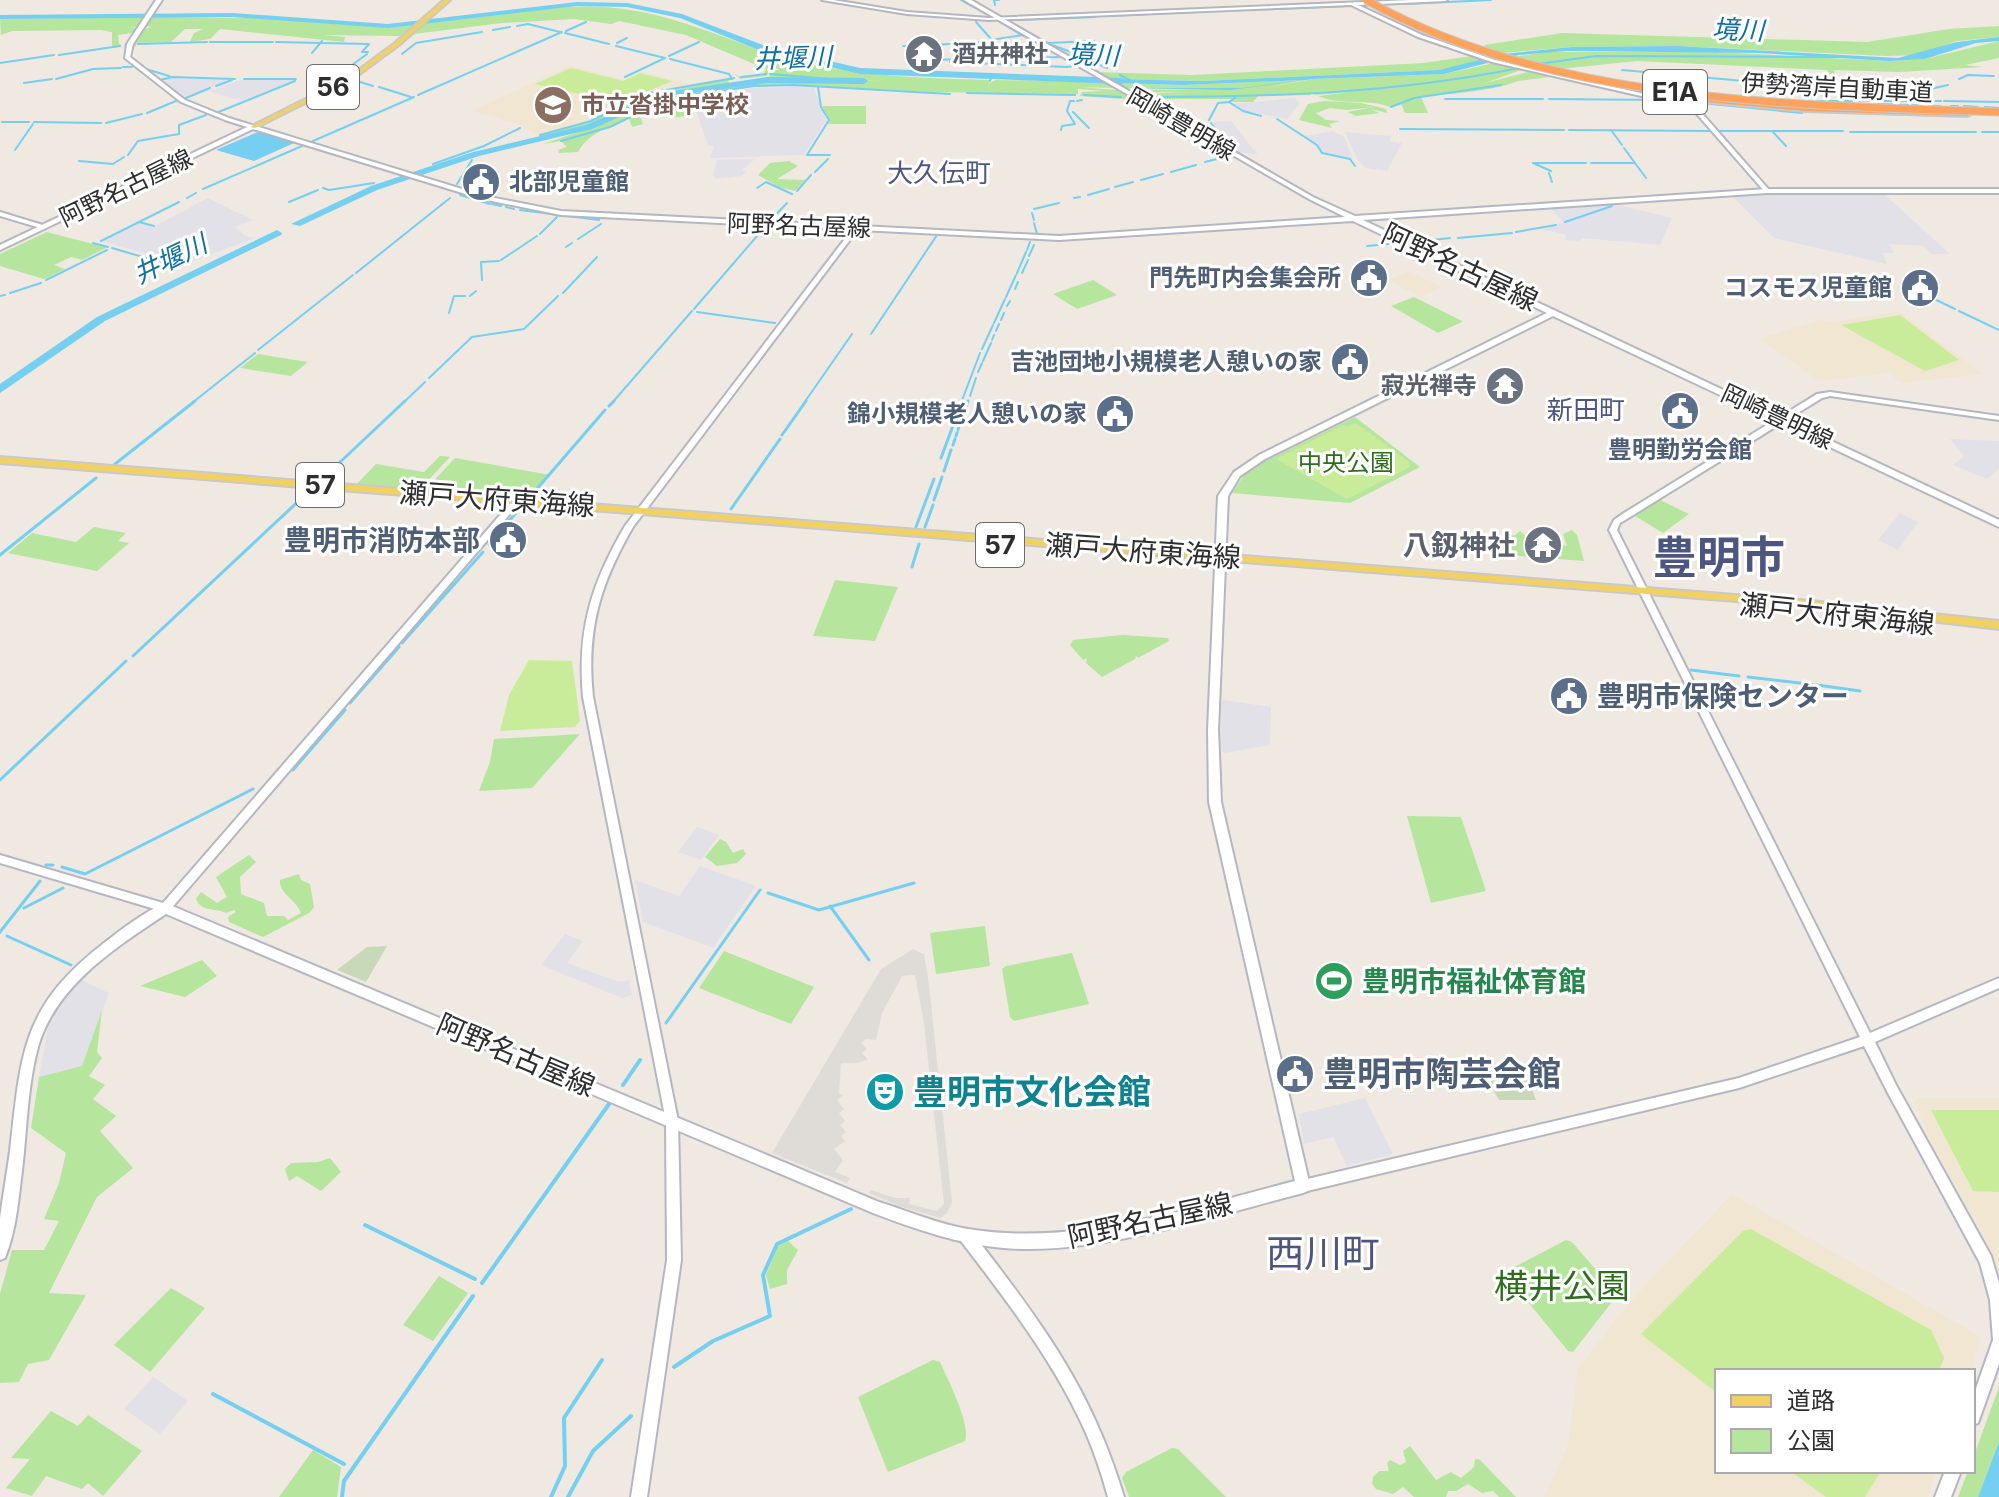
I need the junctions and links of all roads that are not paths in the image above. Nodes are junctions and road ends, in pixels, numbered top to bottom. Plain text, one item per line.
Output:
1 (440, 0) edge
2 (447, 0) edge
3 (824, 0) edge
4 (967, 0) edge
5 (1366, 0) edge
6 (1445, 0) edge
7 (1351, 1) edge
8 (158, 2) edge
9 (1000, 19) junction
10 (1999, 113) edge
11 (250, 126) junction
12 (1767, 191) junction
13 (1999, 191) edge
14 (0, 214) edge
15 (1356, 219) junction
16 (41, 226) junction
17 (856, 228) junction
18 (0, 246) edge
19 (1554, 312) junction
20 (1999, 418) edge
21 (1781, 419) junction
22 (0, 460) edge
23 (0, 466) edge
24 (514, 504) junction
25 (639, 513) junction
26 (1999, 524) edge
27 (1218, 560) junction
28 (1646, 594) junction
29 (1999, 628) edge
30 (0, 859) edge
31 (165, 908) junction
32 (1999, 983) edge
33 (1867, 1040) junction
34 (672, 1121) junction
35 (1303, 1186) junction
36 (966, 1236) junction
37 (0, 1253) edge
38 (1999, 1337) edge
39 (1999, 1343) edge
40 (1975, 1412) edge
41 (1952, 1473) edge
42 (639, 1497) edge
43 (1116, 1497) edge
44 (1943, 1497) edge

1 - 11 main road, 56
2 - 11 main road, 56
3 - 9 street
4 - 9 main road, 岡崎豊明線
5 - 10 highway, 伊勢湾岸自動車道 / E1A, bridge
6 - 7 street
7 - 9 street
7 - 10 highway, 伊勢湾岸自動車道 / E1A, bridge
7 - 12 street
8 - 11 main road
9 - 15 main road, 岡崎豊明線
11 - 16 main road, 阿野名古屋線
11 - 17 main road, 阿野名古屋線
12 - 13 main road, 阿野名古屋線
12 - 15 main road, 阿野名古屋線
14 - 16 street
15 - 17 main road, 阿野名古屋線
15 - 19 main road, 阿野名古屋線
16 - 18 main road, 阿野名古屋線
17 - 25 street
19 - 21 main road, 岡崎豊明線
19 - 27 main road, 阿野名古屋線
20 - 21 street
21 - 26 main road, 岡崎豊明線
21 - 28 street
22 - 24 main road, 瀬戸大府東海線 / 57
23 - 24 main road, 瀬戸大府東海線 / 57
24 - 25 main road, 瀬戸大府東海線 / 57
24 - 31 street
25 - 27 main road, 瀬戸大府東海線 / 57
25 - 34 street
27 - 28 main road, 瀬戸大府東海線 / 57
27 - 35 main road, 阿野名古屋線
28 - 29 main road, 瀬戸大府東海線 / 57
28 - 33 street
30 - 31 street
31 - 34 main road, 阿野名古屋線
31 - 37 main road
32 - 33 street
33 - 35 street
33 - 38 street
34 - 36 main road, 阿野名古屋線
34 - 42 street
35 - 36 main road, 阿野名古屋線
36 - 43 street
39 - 40 street
41 - 44 street

